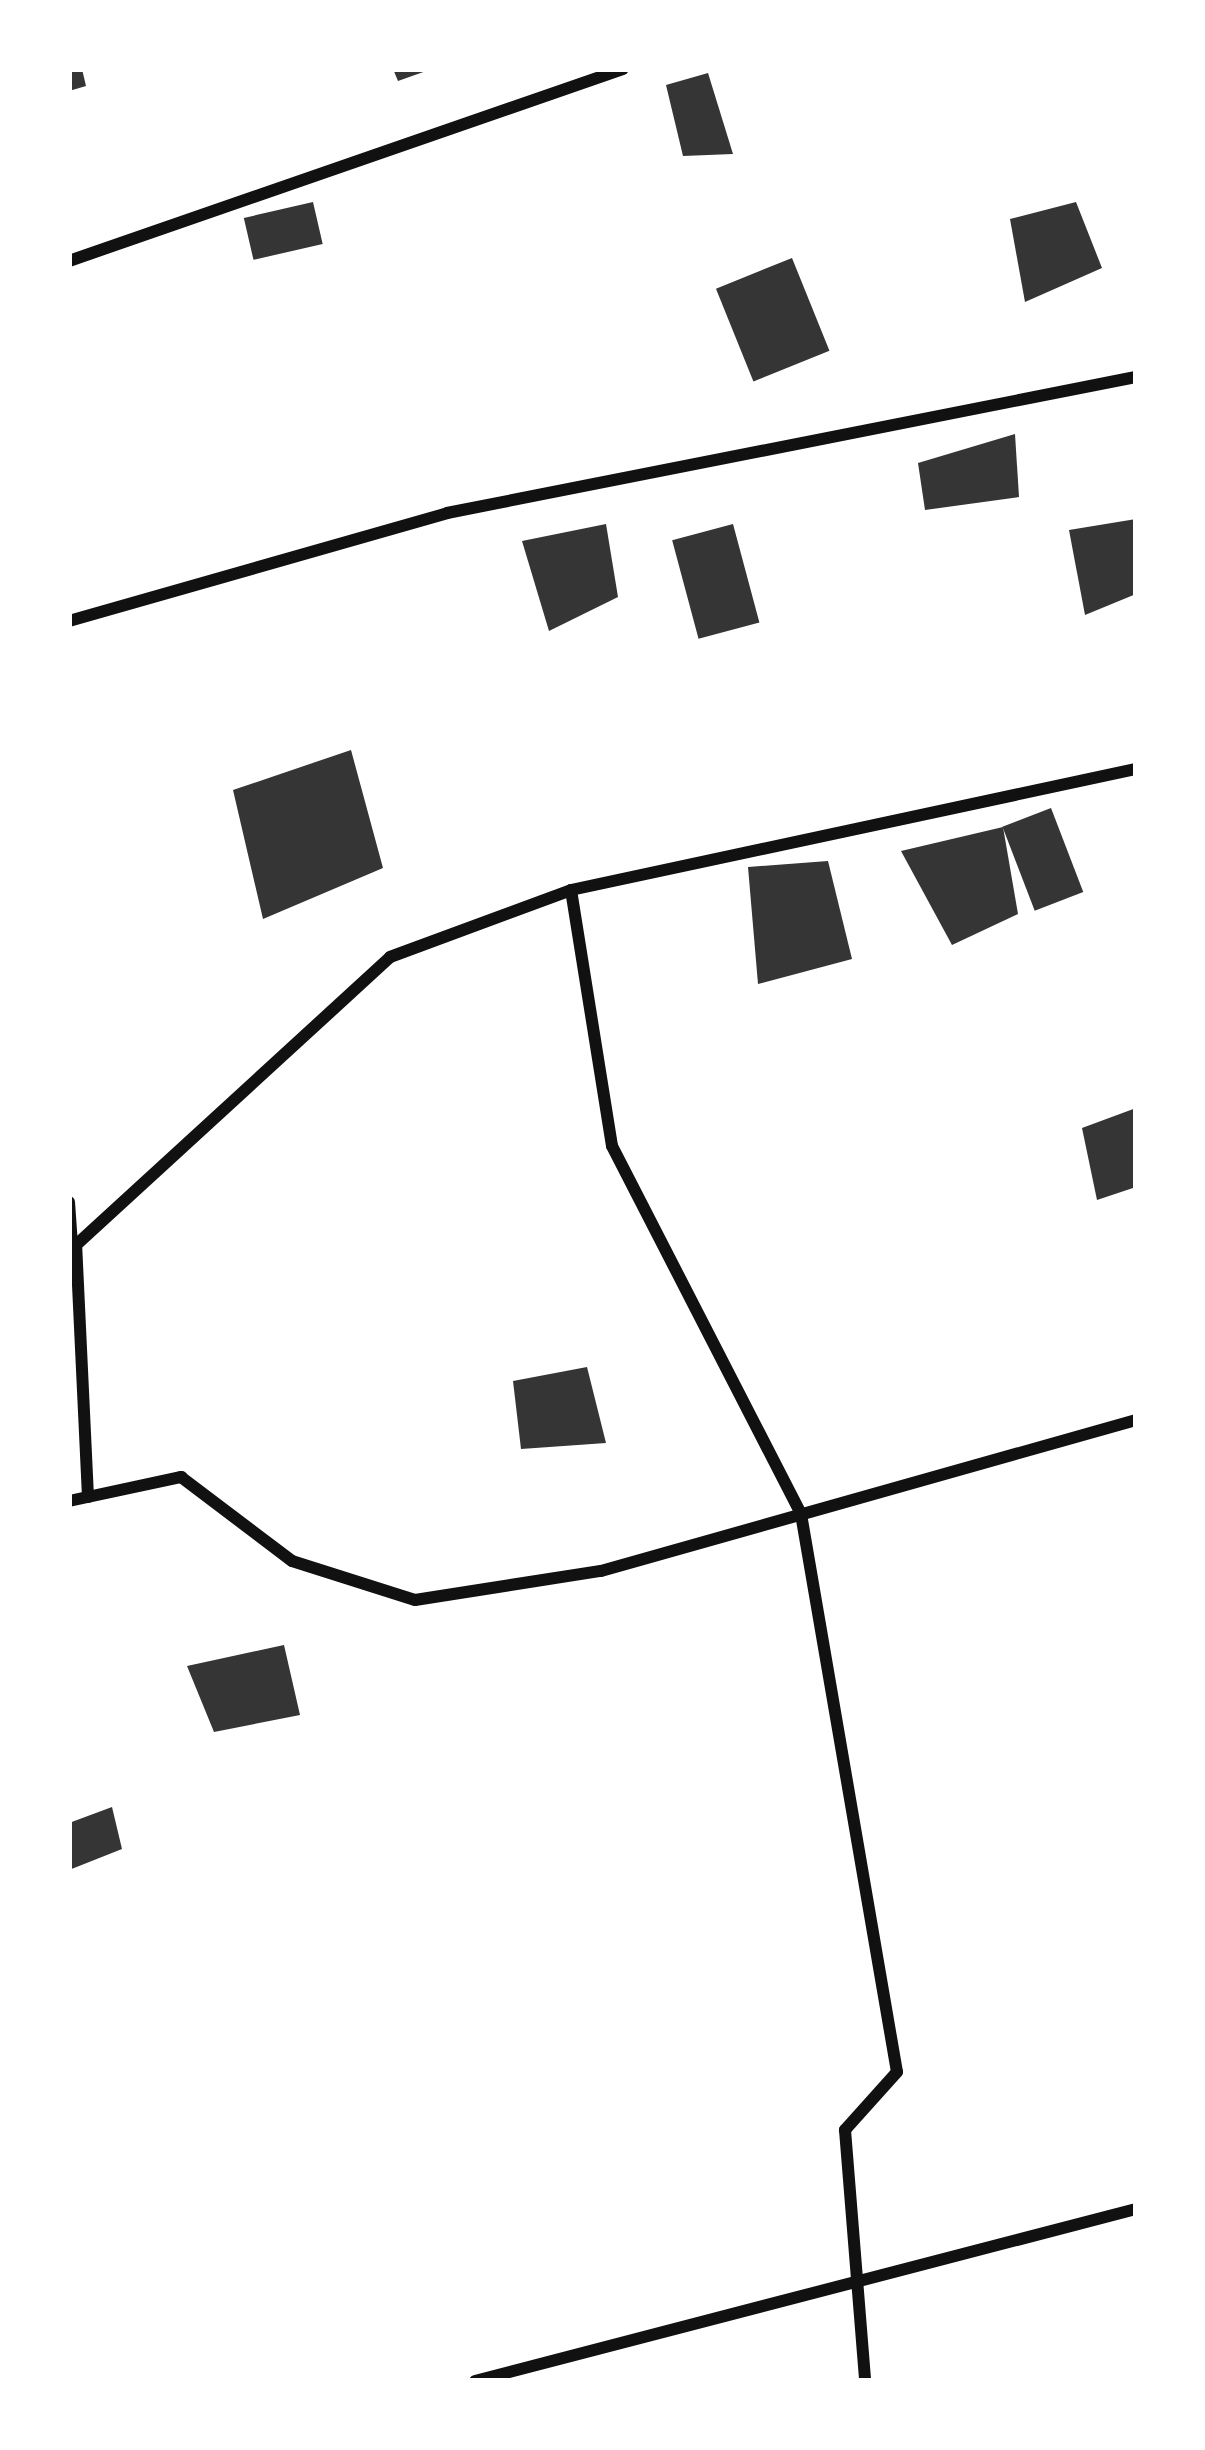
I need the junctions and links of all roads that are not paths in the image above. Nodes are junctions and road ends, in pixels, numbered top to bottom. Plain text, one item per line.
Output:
1 (623, 69) edge
2 (69, 261) edge
3 (1136, 376) edge
4 (69, 621) edge
5 (1136, 769) edge
6 (571, 890) junction
7 (69, 1202) edge
8 (72, 1245) edge
9 (1136, 1420) edge
10 (88, 1496) junction
11 (69, 1501) edge
12 (801, 1514) junction
13 (1136, 2209) edge
14 (857, 2282) junction
15 (475, 2381) edge
16 (865, 2381) edge

1 - 2 street
3 - 4 street
5 - 6 street
6 - 8 street
6 - 12 street
7 - 8 street
8 - 10 street
9 - 12 street
10 - 11 street
10 - 12 street
12 - 14 street
13 - 14 street
14 - 15 street
14 - 16 street

